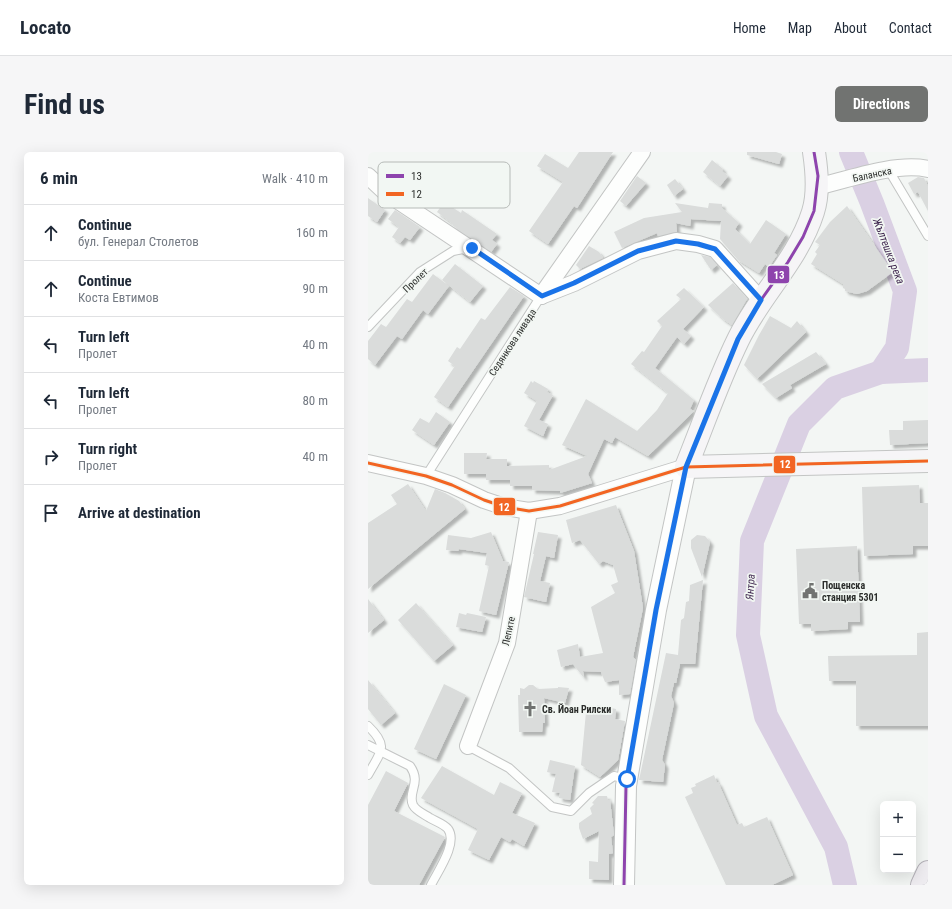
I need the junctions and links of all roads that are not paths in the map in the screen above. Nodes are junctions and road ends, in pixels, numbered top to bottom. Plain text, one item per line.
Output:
1 (642, 152) edge
2 (814, 152) edge
3 (928, 168) edge
4 (883, 170) junction
5 (368, 176) edge
6 (827, 184) junction
7 (378, 185) edge
8 (410, 208) edge
9 (928, 236) edge
10 (471, 248) junction
11 (542, 296) junction
12 (761, 300) junction
13 (368, 327) edge
14 (928, 461) edge
15 (368, 463) edge
16 (686, 467) junction
17 (426, 476) junction
18 (529, 511) junction
19 (368, 726) edge
20 (368, 745) edge
21 (468, 746) joint
22 (380, 752) junction
23 (368, 775) edge
24 (627, 779) junction
25 (928, 872) edge
26 (431, 885) edge
27 (624, 885) edge
28 (922, 885) edge

1 - 11 street, Седянкова ливада
2 - 6 main road
3 - 4 street, Баланска
4 - 6 street, Баланска
4 - 9 lane
5 - 7 street
6 - 12 main road
8 - 10 street
10 - 11 street
10 - 13 lane, Пролет
11 - 12 street
11 - 17 lane, Седянкова ливада
12 - 16 main road
14 - 16 main road
15 - 17 street
16 - 18 street
16 - 24 street
17 - 18 street
18 - 21 street, Лепите
19 - 22 lane
20 - 22 lane
21 - 24 lane
22 - 23 lane
22 - 26 lane
24 - 27 street
25 - 28 main road

